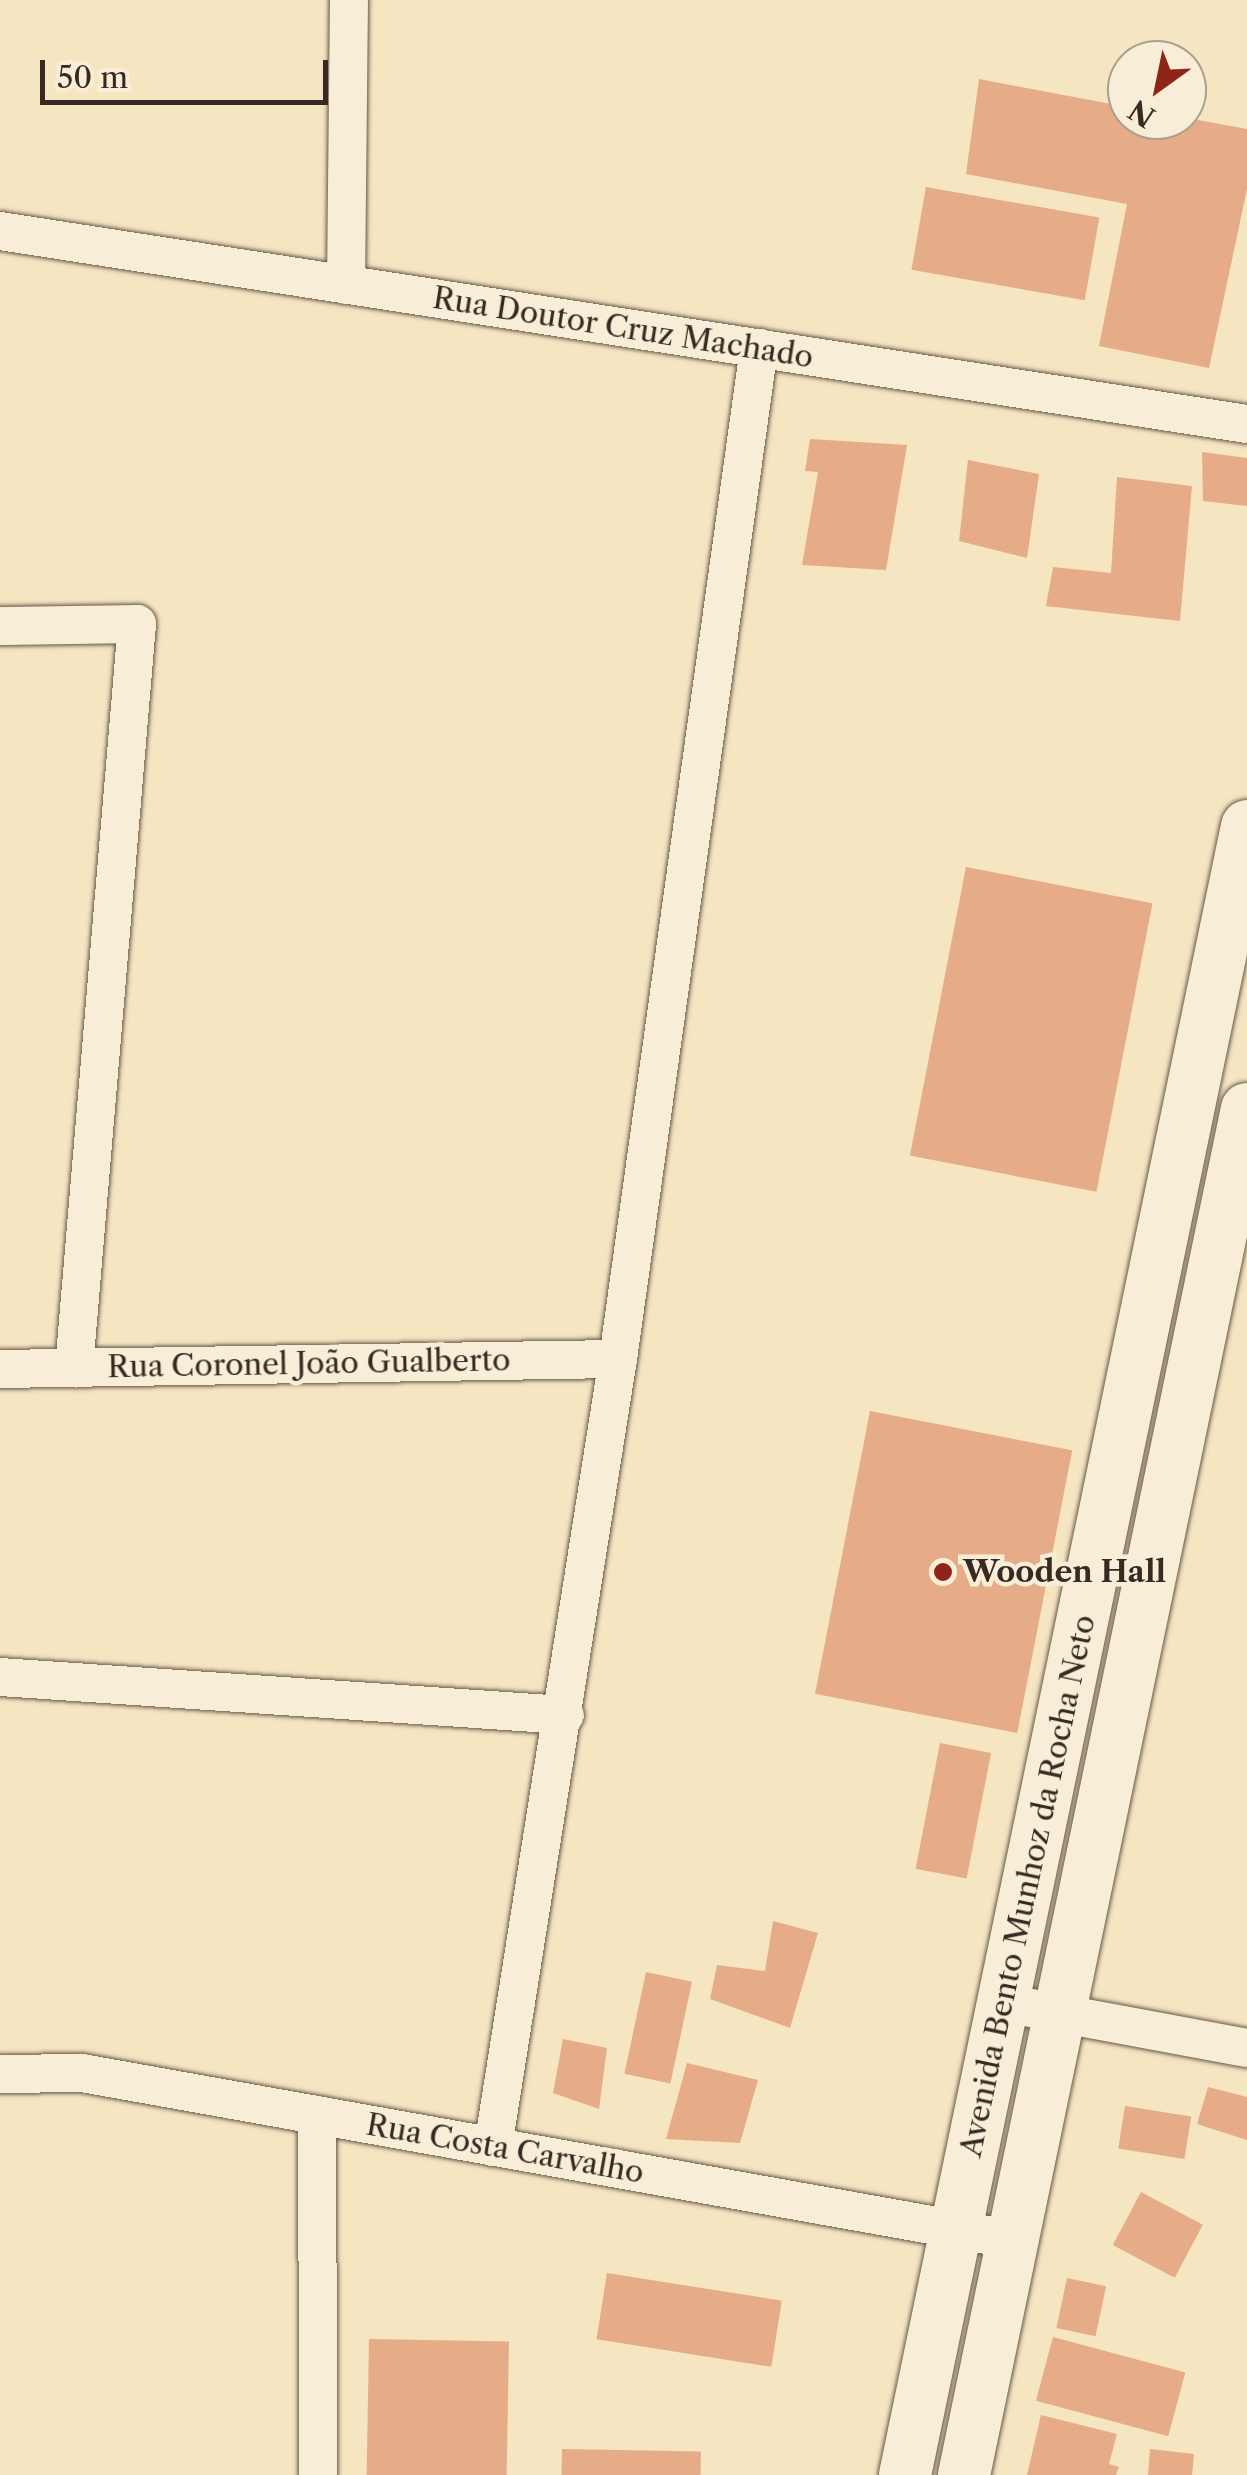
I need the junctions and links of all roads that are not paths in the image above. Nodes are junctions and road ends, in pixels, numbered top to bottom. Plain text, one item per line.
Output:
1 (349, 0) edge
2 (0, 231) edge
3 (346, 285) junction
4 (759, 348) junction
5 (1247, 424) edge
6 (0, 626) edge
7 (1247, 826) edge
8 (1222, 1071) edge
9 (1247, 1109) edge
10 (618, 1359) junction
11 (74, 1368) junction
12 (0, 1369) edge
13 (1085, 1608) junction
14 (1144, 1616) junction
15 (0, 1677) edge
16 (565, 1714) junction
17 (1004, 2003) junction
18 (1063, 2011) junction
19 (1247, 2048) edge
20 (0, 2074) edge
21 (316, 2116) junction
22 (493, 2147) junction
23 (957, 2230) junction
24 (1010, 2239) junction
25 (920, 2472) edge
26 (318, 2475) edge
27 (964, 2475) edge

1 - 3 street
2 - 3 street, Rua Doutor Cruz Machado
3 - 4 street, Rua Doutor Cruz Machado
4 - 5 street, Rua Doutor Cruz Machado
4 - 10 street
6 - 11 street
7 - 8 main road, Avenida Bento Munhoz da Rocha Neto
8 - 13 main road, Avenida Bento Munhoz da Rocha Neto
9 - 14 main road, Avenida Bento Munhoz da Rocha Neto
10 - 11 street, Rua Coronel João Gualberto
10 - 16 street
11 - 12 street, Rua Coronel João Gualberto
13 - 14 main road
13 - 17 main road, Avenida Bento Munhoz da Rocha Neto
14 - 18 main road, Avenida Bento Munhoz da Rocha Neto
15 - 16 street
16 - 22 street
17 - 18 street
17 - 23 main road, Avenida Bento Munhoz da Rocha Neto
18 - 19 street
18 - 24 main road, Avenida Bento Munhoz da Rocha Neto
20 - 21 street, Rua Costa Carvalho
21 - 22 street, Rua Costa Carvalho
21 - 26 street
22 - 23 street, Rua Costa Carvalho
23 - 24 street, Rua Costa Carvalho
23 - 25 main road, Avenida Bento Munhoz da Rocha Neto
24 - 27 main road, Avenida Bento Munhoz da Rocha Neto

